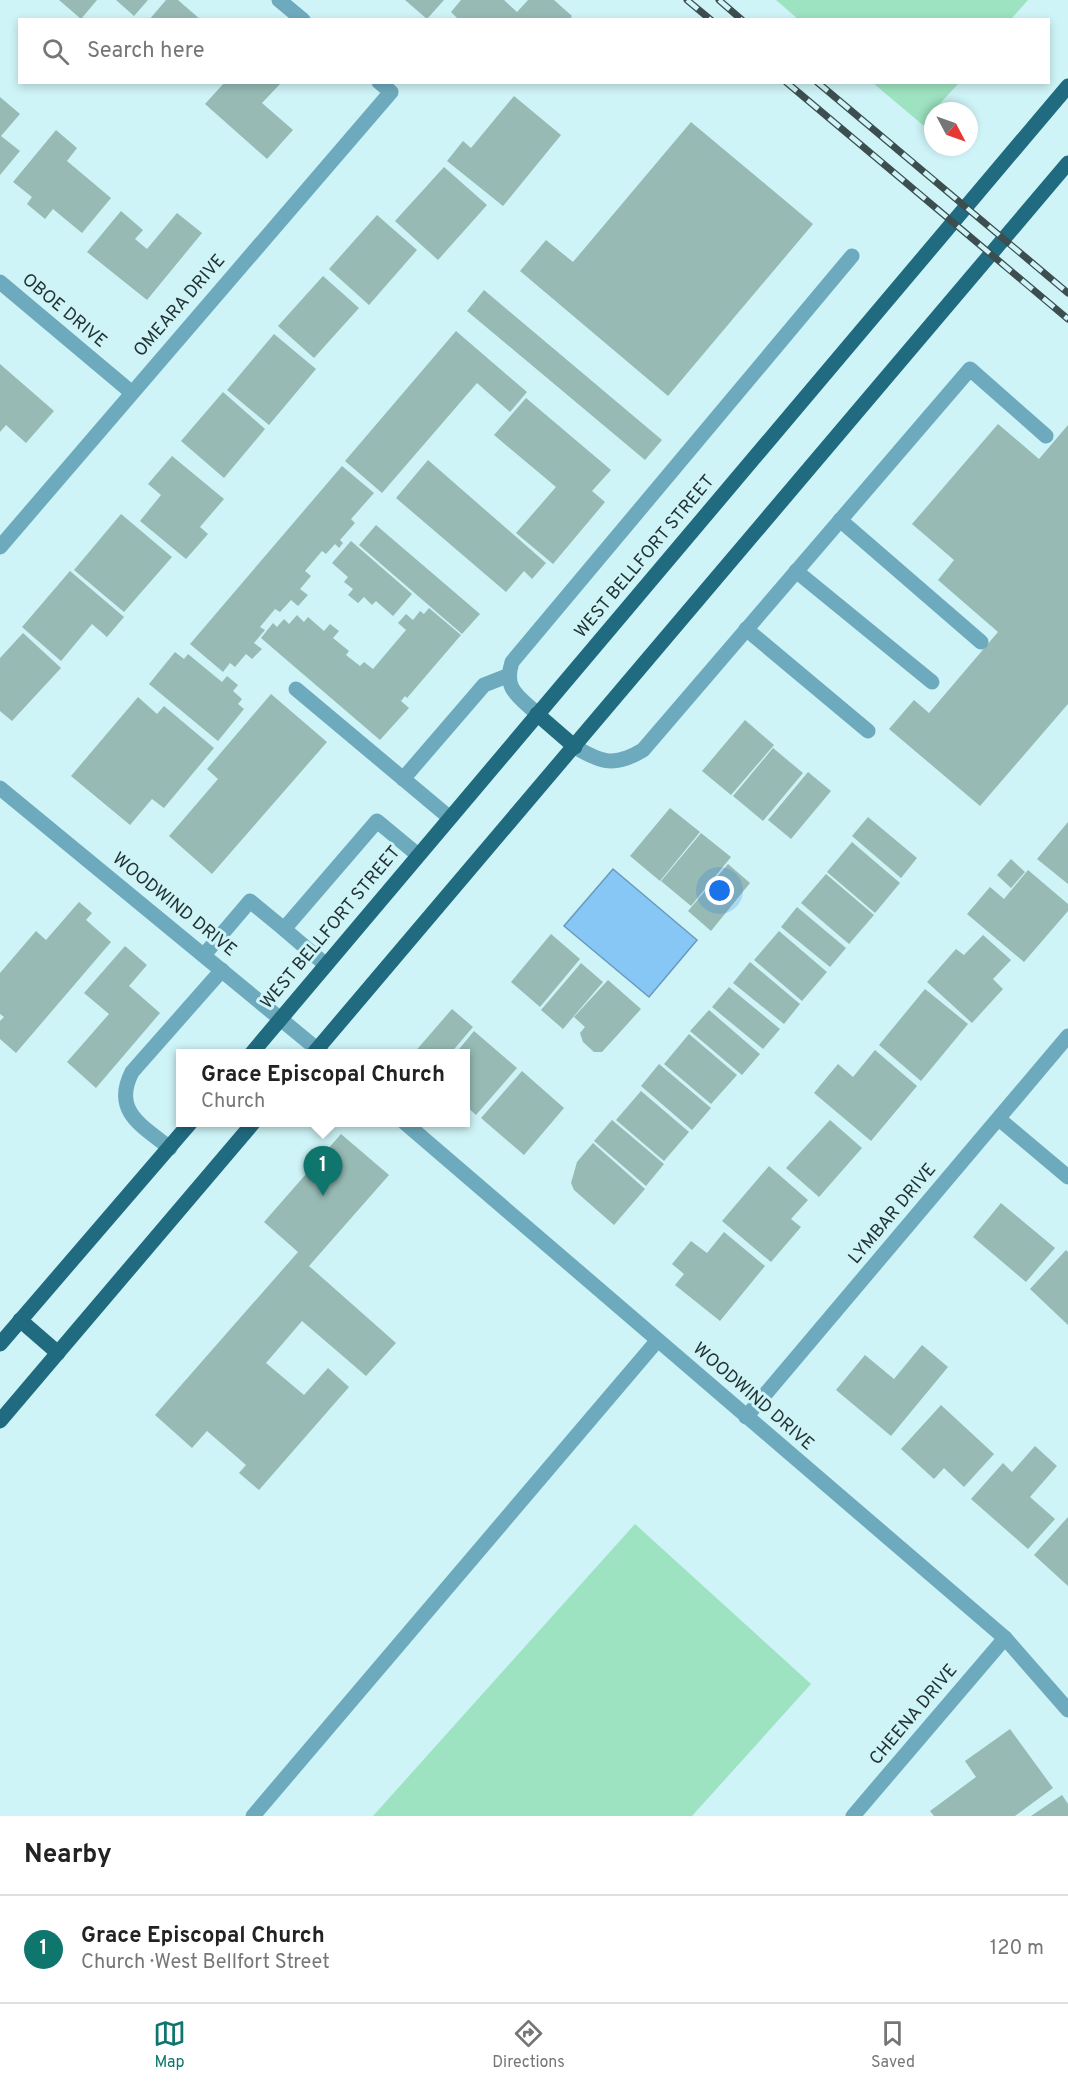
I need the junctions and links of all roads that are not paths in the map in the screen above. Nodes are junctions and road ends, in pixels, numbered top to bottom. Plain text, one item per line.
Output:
1 (279, 0) edge
2 (301, 18) edge
3 (1068, 86) edge
4 (385, 87) edge
5 (1068, 163) edge
6 (852, 256) dead end
7 (0, 282) edge
8 (131, 392) junction
9 (1046, 436) dead end
10 (840, 520) junction
11 (0, 547) edge
12 (796, 571) junction
13 (746, 629) junction
14 (981, 642) dead end
15 (507, 676) junction
16 (932, 682) dead end
17 (296, 689) dead end
18 (537, 714) junction
19 (868, 731) dead end
20 (575, 747) junction
21 (403, 779) junction
22 (0, 788) edge
23 (450, 818) junction
24 (418, 855) junction
25 (284, 929) junction
26 (204, 955) junction
27 (326, 965) junction
28 (222, 970) junction
29 (281, 1018) junction
30 (1068, 1036) edge
31 (254, 1049) edge
32 (315, 1049) edge
33 (321, 1049) edge
34 (999, 1119) junction
35 (187, 1127) edge
36 (250, 1127) edge
37 (410, 1127) edge
38 (170, 1148) junction
39 (1068, 1177) edge
40 (20, 1320) junction
41 (657, 1341) junction
42 (0, 1344) edge
43 (58, 1353) junction
44 (746, 1417) junction
45 (0, 1421) edge
46 (1005, 1638) junction
47 (1068, 1710) edge
48 (253, 1816) edge
49 (853, 1816) edge

1 - 2 street
3 - 18 main road, WEST BELLFORT STREET
4 - 8 street, OMEARA DRIVE
5 - 20 main road
6 - 15 street
7 - 8 street, OBOE DRIVE
8 - 11 street, OMEARA DRIVE
9 - 10 street
10 - 12 street
10 - 14 street
12 - 13 street
12 - 16 street
13 - 19 street
13 - 20 street
15 - 18 street
15 - 21 street
17 - 21 street
18 - 20 main road
18 - 23 main road, WEST BELLFORT STREET
20 - 33 main road
21 - 23 street
22 - 26 street, WOODWIND DRIVE
23 - 24 main road, WEST BELLFORT STREET
24 - 25 street
24 - 27 main road, WEST BELLFORT STREET
25 - 26 street
25 - 27 street
26 - 28 street, WOODWIND DRIVE
27 - 29 main road, WEST BELLFORT STREET
28 - 29 street, WOODWIND DRIVE
28 - 38 street
29 - 31 main road, WEST BELLFORT STREET
29 - 32 street, WOODWIND DRIVE
30 - 34 street, LYMBAR DRIVE
34 - 39 street
34 - 44 street, LYMBAR DRIVE
35 - 38 main road
36 - 43 main road
37 - 41 street, WOODWIND DRIVE
38 - 40 main road
40 - 42 main road
40 - 43 main road
41 - 44 street, WOODWIND DRIVE
41 - 48 street
43 - 45 main road
44 - 46 street, WOODWIND DRIVE
46 - 47 street, WOODWIND DRIVE
46 - 49 street, CHEENA DRIVE

